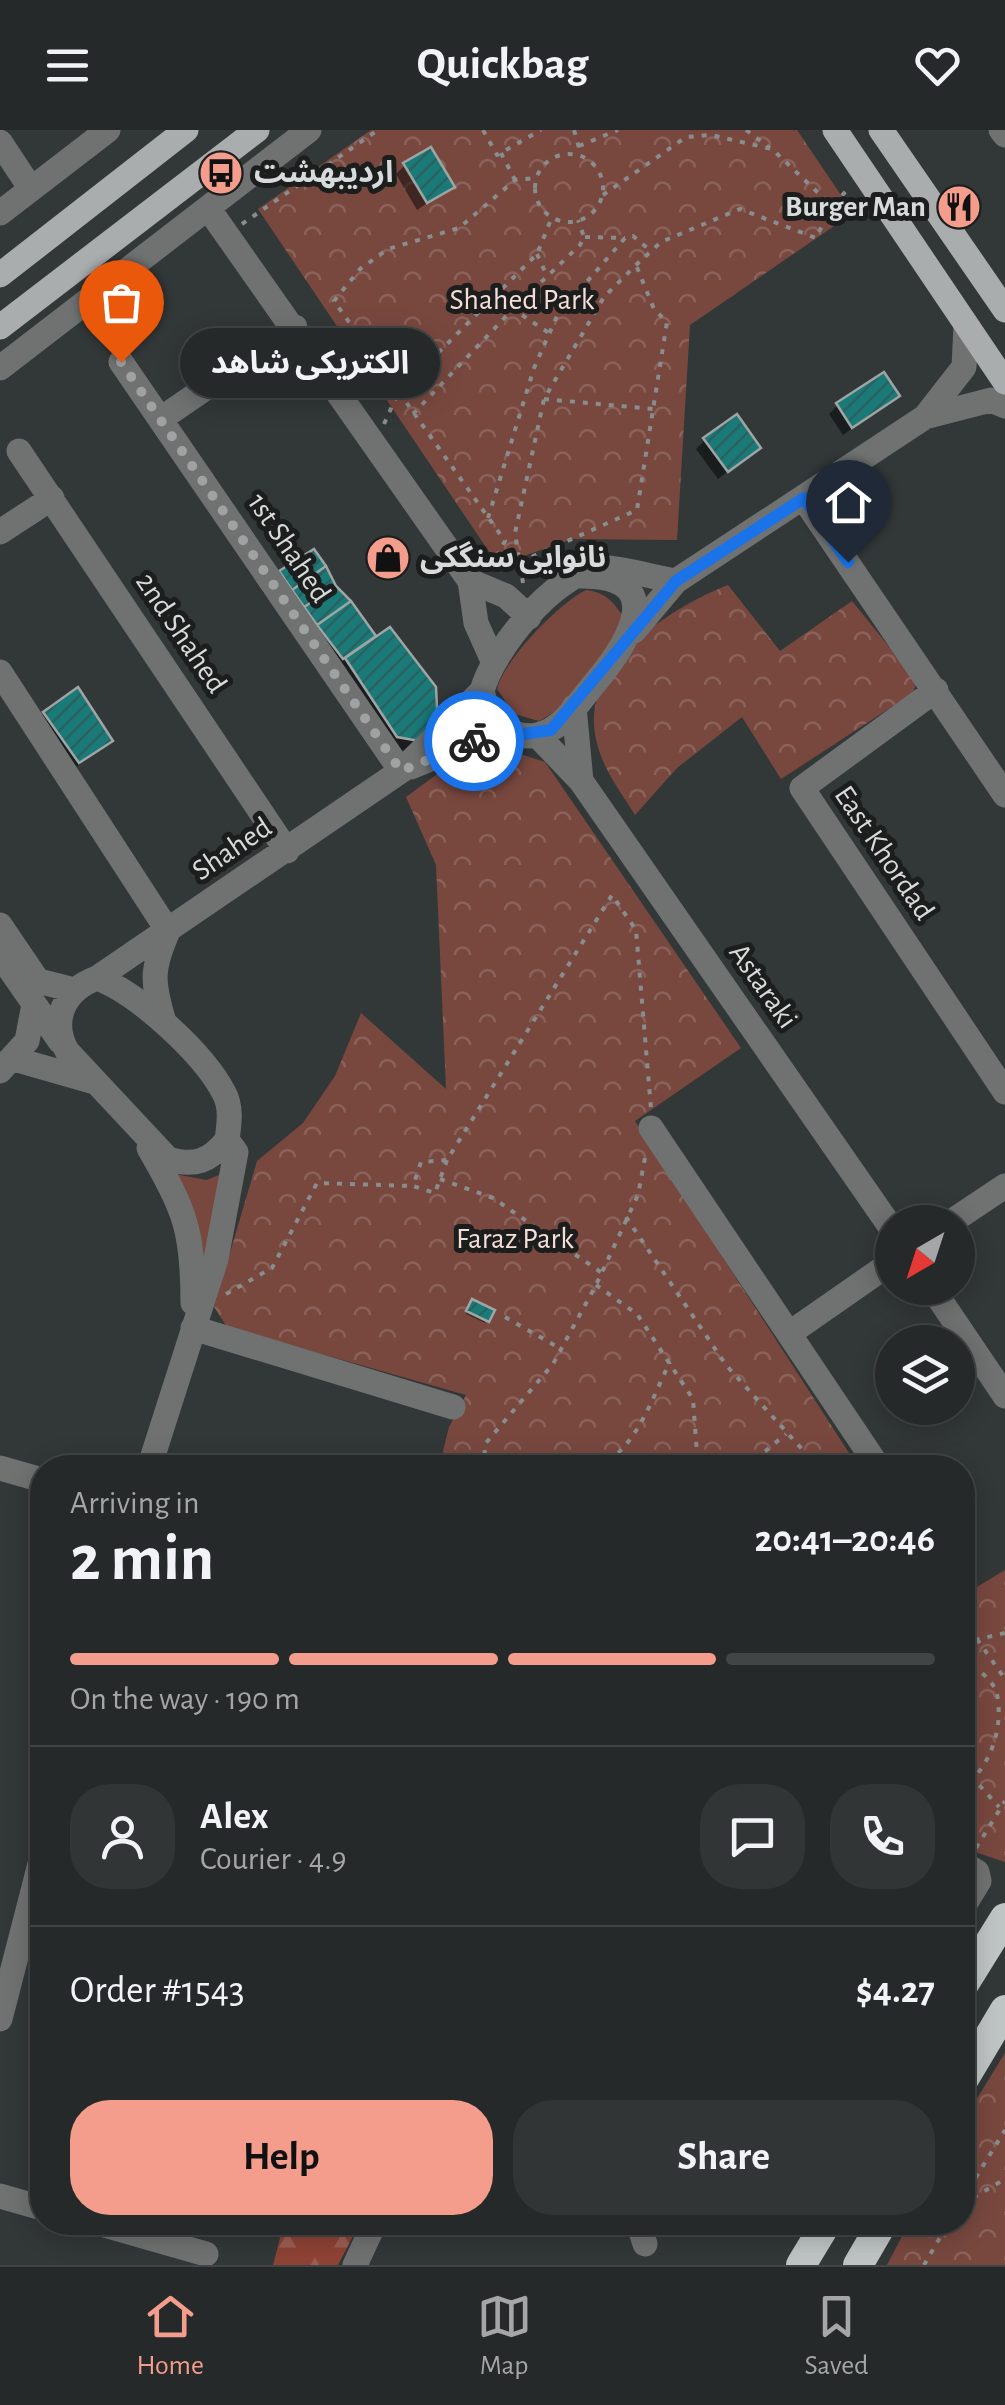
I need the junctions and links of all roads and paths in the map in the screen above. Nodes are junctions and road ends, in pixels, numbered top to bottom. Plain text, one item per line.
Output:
1 (108, 130) edge
2 (186, 130) edge
3 (257, 130) edge
4 (309, 130) edge
5 (378, 130) edge
6 (483, 130) edge
7 (542, 130) edge
8 (574, 130) edge
9 (618, 130) edge
10 (746, 130) edge
11 (835, 130) edge
12 (881, 130) edge
13 (686, 133) edge
14 (0, 142) edge
15 (578, 146) junction
16 (772, 149) junction
17 (501, 152) junction
18 (581, 156) junction
19 (864, 172) junction
20 (536, 178) junction
21 (516, 180) junction
22 (31, 189) junction
23 (603, 195) junction
24 (832, 206) junction
25 (208, 208) junction
26 (0, 213) edge
27 (552, 217) junction
28 (578, 220) junction
29 (229, 236) junction
30 (584, 236) junction
31 (625, 238) junction
32 (651, 251) junction
33 (537, 254) junction
34 (636, 266) junction
35 (0, 275) edge
36 (547, 276) junction
37 (514, 309) junction
38 (1005, 310) edge
39 (966, 324) junction
40 (0, 326) edge
41 (296, 328) junction
42 (549, 333) junction
43 (121, 362) dead end
44 (0, 368) edge
45 (1005, 382) edge
46 (398, 393) junction
47 (544, 399) junction
48 (1005, 406) edge
49 (653, 408) junction
50 (412, 414) junction
51 (925, 417) junction
52 (162, 418) junction
53 (375, 443) junction
54 (20, 451) dead end
55 (52, 498) junction
56 (804, 498) junction
57 (488, 518) junction
58 (0, 532) edge
59 (515, 533) junction
60 (505, 541) junction
61 (520, 562) junction
62 (575, 576) junction
63 (676, 581) junction
64 (476, 584) junction
65 (529, 617) junction
66 (633, 632) junction
67 (493, 661) junction
68 (0, 672) edge
69 (936, 690) junction
70 (482, 691) junction
71 (574, 707) junction
72 (527, 735) junction
73 (401, 771) junction
74 (581, 781) junction
75 (1005, 795) edge
76 (287, 851) junction
77 (0, 925) edge
78 (168, 931) junction
79 (0, 955) edge
80 (86, 984) junction
81 (34, 1004) junction
82 (164, 1022) junction
83 (67, 1052) junction
84 (7, 1065) edge
85 (94, 1082) junction
86 (1005, 1092) edge
87 (652, 1128) junction
88 (141, 1133) junction
89 (228, 1140) junction
90 (447, 1160) junction
91 (440, 1179) junction
92 (413, 1186) junction
93 (1005, 1186) edge
94 (875, 1205) edge
95 (975, 1206) edge
96 (626, 1217) junction
97 (602, 1273) junction
98 (875, 1274) edge
99 (596, 1285) junction
100 (206, 1287) junction
101 (943, 1305) edge
102 (504, 1317) dead end
103 (193, 1328) junction
104 (790, 1333) junction
105 (560, 1349) junction
106 (670, 1362) junction
107 (1005, 1396) edge
108 (453, 1407) dead end
109 (786, 1434) junction
110 (153, 1455) edge
111 (485, 1455) edge
112 (618, 1455) edge
113 (697, 1455) edge
114 (761, 1455) edge
115 (806, 1455) edge
116 (870, 1455) edge
117 (0, 1468) edge
118 (30, 1477) edge
119 (1005, 1633) edge
120 (978, 1639) junction
121 (975, 1640) edge
122 (975, 1668) edge
123 (1005, 1679) edge
124 (975, 1778) edge
125 (975, 1781) edge
126 (1005, 1801) edge
127 (1000, 1808) junction
128 (975, 1855) edge
129 (1005, 1918) edge
130 (30, 1920) edge
131 (975, 1967) edge
132 (1005, 2010) edge
133 (0, 2019) edge
134 (975, 2060) edge
135 (1005, 2130) edge
136 (975, 2180) edge
137 (1005, 2180) edge
138 (975, 2195) edge
139 (0, 2196) edge
140 (30, 2205) edge
141 (140, 2235) edge
142 (369, 2235) edge
143 (818, 2235) edge
144 (875, 2235) edge
145 (878, 2235) edge
146 (941, 2235) edge
147 (206, 2254) dead end
148 (355, 2265) edge
149 (801, 2265) edge
150 (858, 2265) edge
151 (868, 2265) edge
152 (924, 2265) edge

1 - 22 street
2 - 35 main road
3 - 40 main road
4 - 25 street
5 - 29 path
6 - 17 path
7 - 17 path
8 - 15 path
9 - 15 path
10 - 16 path
11 - 19 main road
12 - 38 main road
13 - 16 path
13 - 23 path
14 - 22 street
15 - 18 path
16 - 24 path
17 - 21 path
18 - 20 path
18 - 23 path
19 - 24 path
19 - 39 main road
20 - 21 path
20 - 27 path
21 - 46 path
22 - 26 street
23 - 28 path
24 - 32 path
25 - 29 street
25 - 44 street
27 - 28 path
27 - 33 path
28 - 30 path
29 - 41 street
30 - 31 path
30 - 36 path
31 - 32 path
31 - 42 path
32 - 34 path
33 - 36 path
33 - 46 path
34 - 47 path
34 - 49 path
36 - 37 path
37 - 42 path
37 - 50 path
39 - 45 main road
39 - 51 street
41 - 52 street
41 - 53 street
42 - 57 path
43 - 52 street, 1st Shahed
46 - 50 path
46 - 53 path
47 - 49 path
47 - 59 path
48 - 51 street
49 - 61 path
50 - 57 path
51 - 56 street
52 - 73 street, 1st Shahed
53 - 64 street
54 - 55 street, 2nd Shahed
55 - 58 street
55 - 76 street, 2nd Shahed
56 - 63 street
56 - 69 street
57 - 60 path
59 - 60 path
59 - 61 path
60 - 64 path
61 - 65 path
62 - 63 street
62 - 65 street
62 - 66 street
63 - 66 street
64 - 65 street
64 - 67 street
65 - 67 street
66 - 71 street
67 - 70 street
68 - 78 street
69 - 75 street
69 - 86 street, East Khordad
70 - 72 street, Astaraki
70 - 73 street
71 - 72 street
71 - 74 street
72 - 73 street
72 - 74 street, Astaraki
73 - 76 street, Shahed
74 - 94 street, Astaraki
76 - 78 street, Shahed
77 - 80 street
78 - 80 street, Shahed
78 - 82 street
79 - 81 street
80 - 82 street
80 - 83 street
81 - 83 street
81 - 84 street
82 - 89 street
83 - 85 street
84 - 85 street
85 - 88 street
87 - 90 path
87 - 96 path
87 - 104 street
88 - 89 street
88 - 103 street
89 - 100 street
90 - 91 path
90 - 92 path
91 - 92 path
91 - 97 path
92 - 100 path
93 - 95 street
96 - 97 path
96 - 109 path
97 - 99 path
98 - 104 street
99 - 105 path
99 - 106 path
100 - 103 street
101 - 107 street
102 - 105 path
103 - 108 street
103 - 110 street
104 - 116 street
105 - 111 path
106 - 112 path
106 - 113 path
109 - 114 path
109 - 115 path
117 - 118 street
119 - 120 path
120 - 121 path
120 - 123 path
122 - 124 path
125 - 127 path
126 - 127 path
127 - 128 path
129 - 131 highway
130 - 133 street
132 - 134 highway
135 - 136 path
137 - 138 path
139 - 140 street
141 - 147 street
142 - 148 street
143 - 149 highway
144 - 150 highway
145 - 151 highway
146 - 152 path

